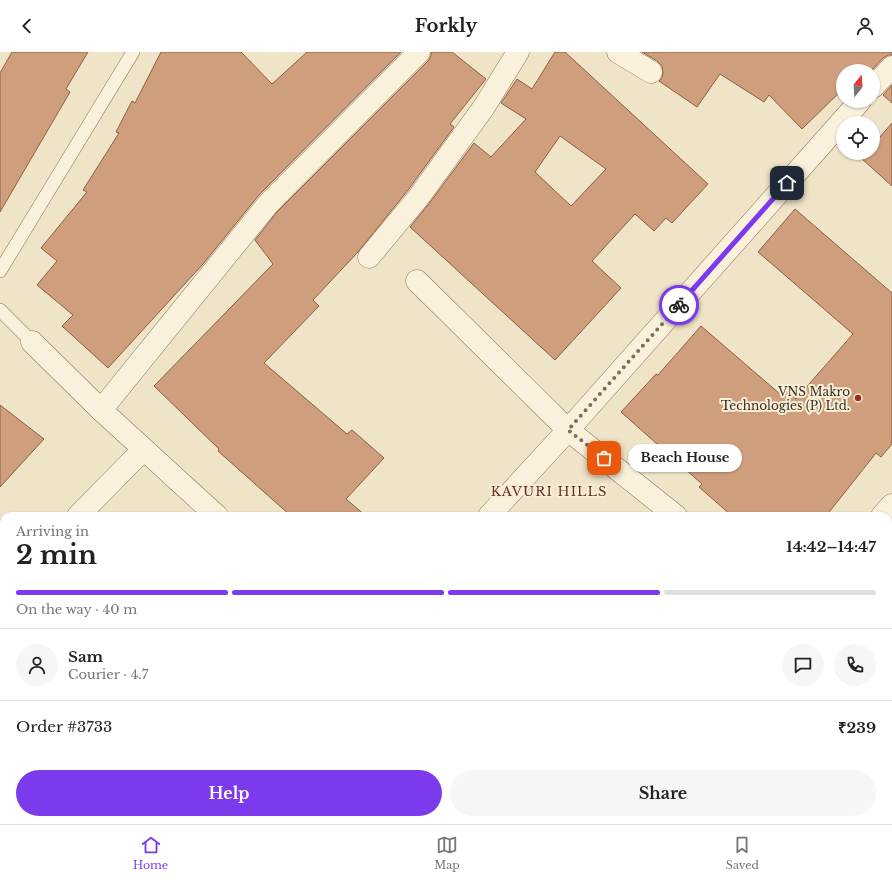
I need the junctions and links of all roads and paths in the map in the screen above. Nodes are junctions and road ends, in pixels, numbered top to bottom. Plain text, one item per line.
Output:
1 (133, 52) edge
2 (419, 52) edge
3 (518, 52) edge
4 (618, 52) edge
5 (892, 67) edge
6 (651, 72) dead end
7 (880, 80) edge
8 (854, 108) edge
9 (369, 257) dead end
10 (0, 271) edge
11 (417, 281) dead end
12 (0, 310) edge
13 (32, 342) joint
14 (101, 410) junction
15 (568, 430) junction
16 (143, 450) junction
17 (82, 512) edge
18 (212, 512) edge
19 (493, 512) edge
20 (671, 512) edge

1 - 10 lane
2 - 14 street
3 - 9 street
4 - 6 street
5 - 7 street
8 - 15 street
11 - 15 street
12 - 13 lane
13 - 14 street
14 - 16 street
15 - 19 street
15 - 20 street
16 - 17 street
16 - 18 street

